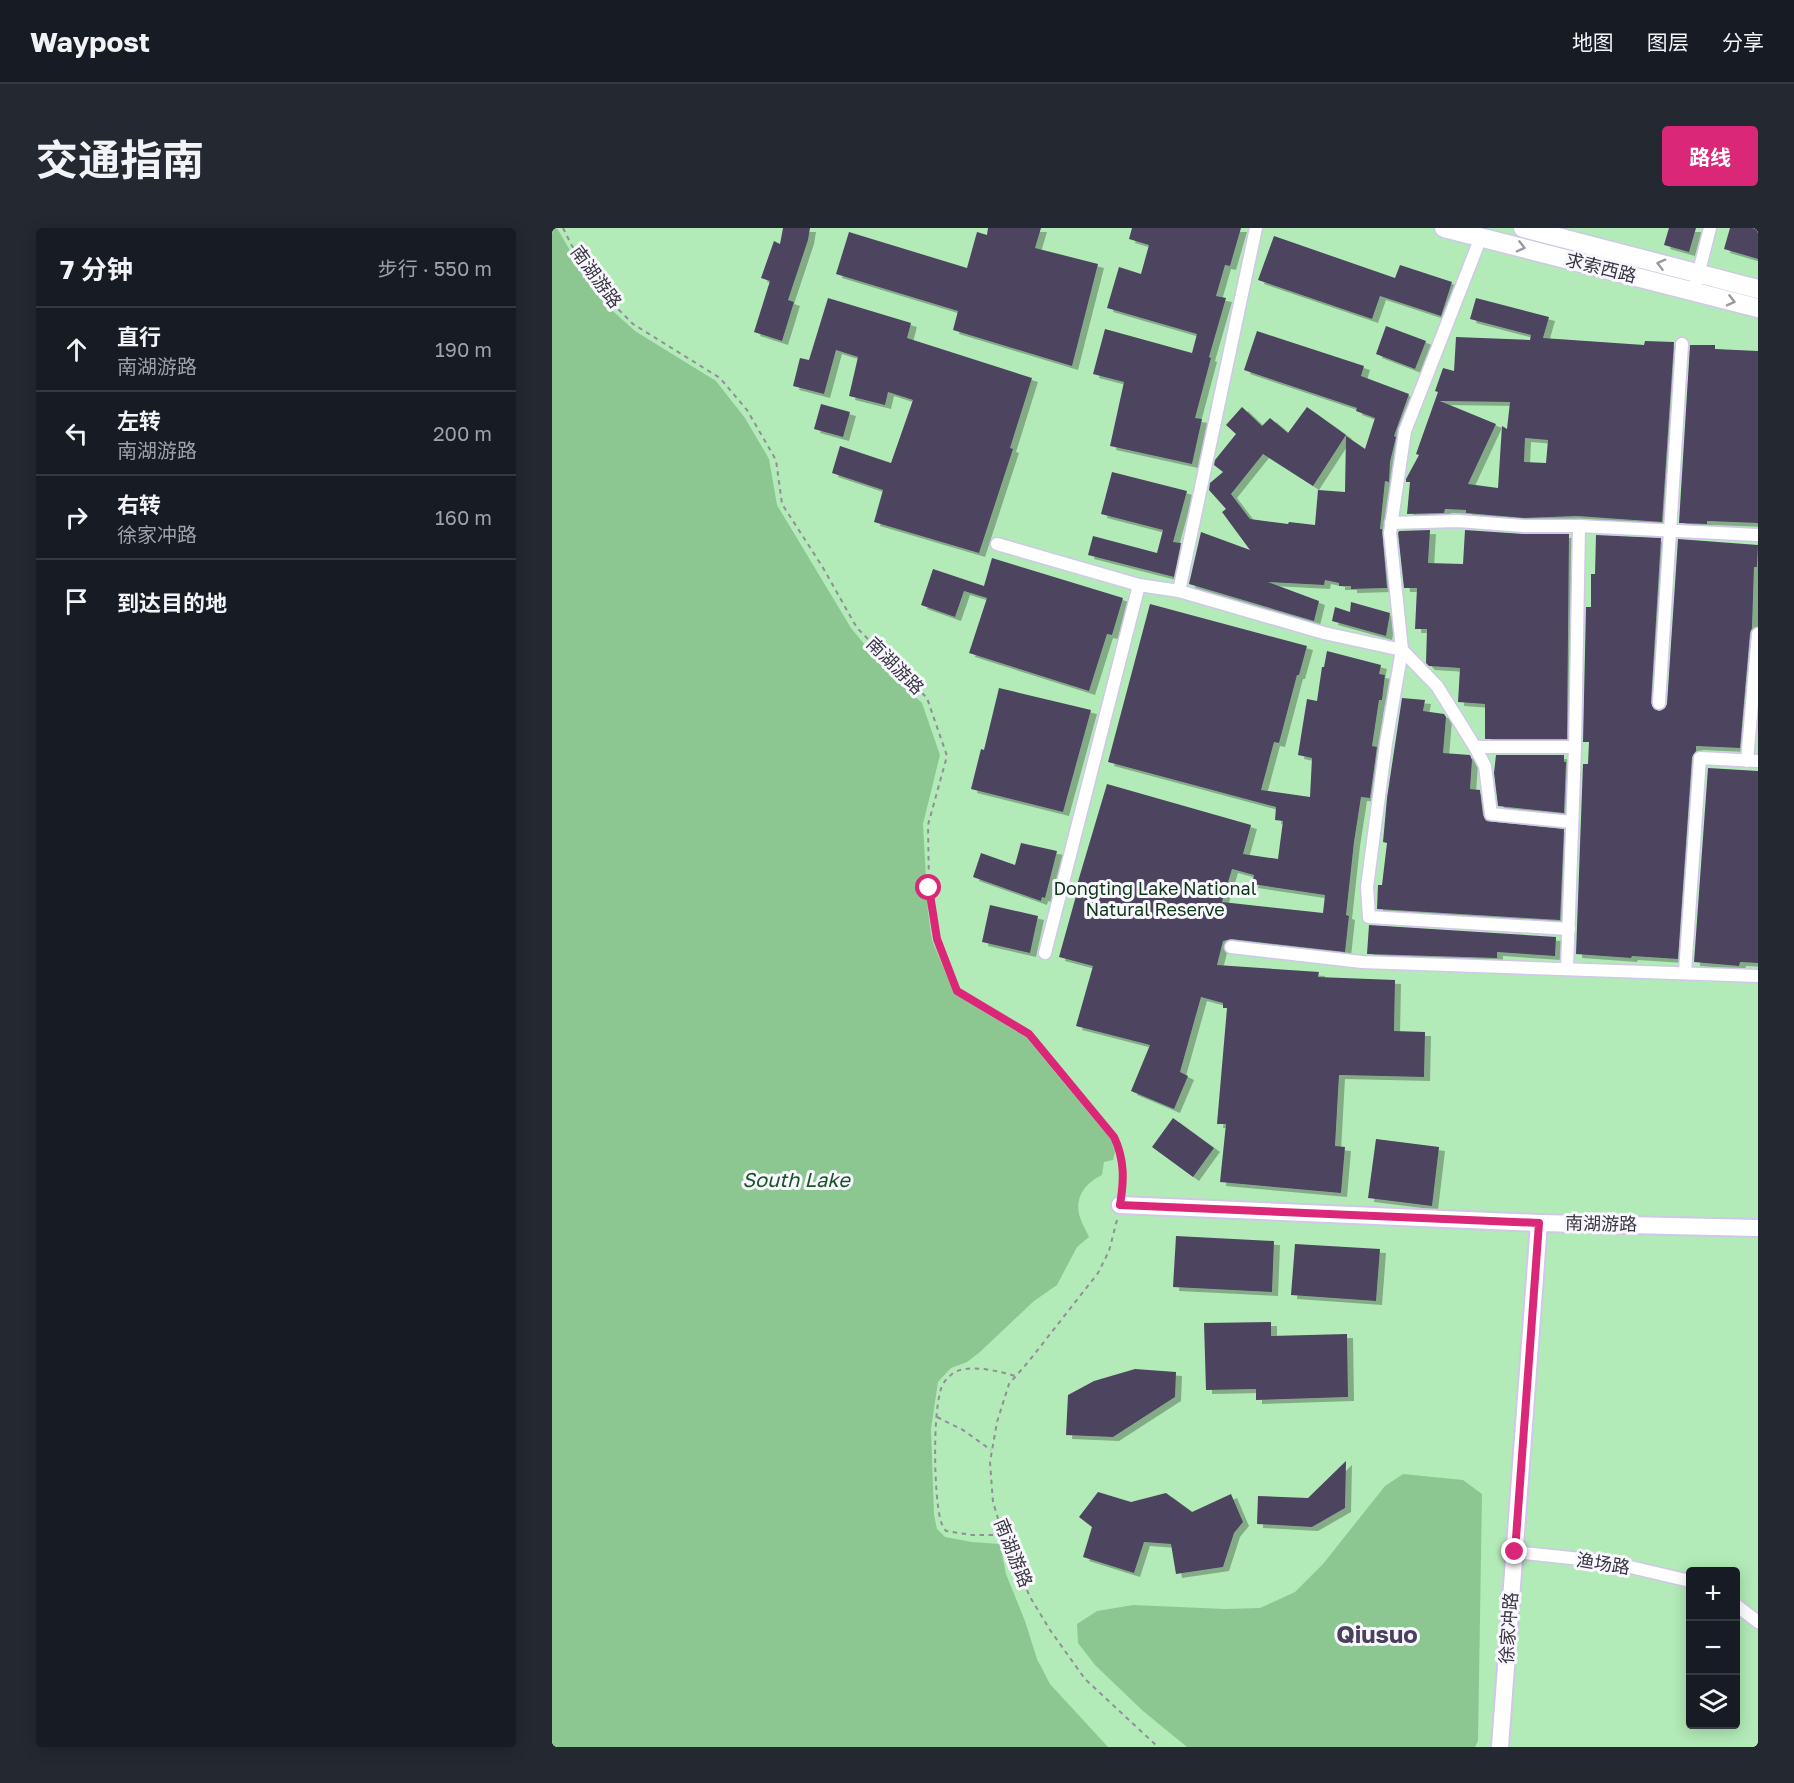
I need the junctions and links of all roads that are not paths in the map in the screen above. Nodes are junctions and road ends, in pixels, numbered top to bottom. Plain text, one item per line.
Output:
1 (1256, 228) edge
2 (1444, 228) edge
3 (1523, 228) edge
4 (1710, 228) edge
5 (1481, 237) junction
6 (1698, 273) junction
7 (1758, 289) edge
8 (1694, 291) junction
9 (1758, 308) edge
10 (1682, 344) dead end
11 (1391, 523) junction
12 (1579, 526) junction
13 (1669, 530) junction
14 (1758, 535) edge
15 (998, 544) dead end
16 (1139, 585) junction
17 (1179, 591) junction
18 (1758, 634) edge
19 (1402, 650) junction
20 (1659, 703) dead end
21 (1475, 747) junction
22 (1575, 747) junction
23 (1752, 761) edge
24 (1572, 822) junction
25 (1569, 929) junction
26 (1231, 947) dead end
27 (1045, 953) dead end
28 (1567, 969) junction
29 (1685, 972) junction
30 (1758, 976) edge
31 (1120, 1205) road end
32 (1539, 1223) junction
33 (1758, 1228) edge
34 (1515, 1552) junction
35 (1686, 1580) edge
36 (1740, 1608) edge
37 (1758, 1622) edge
38 (1500, 1747) edge

1 - 17 street
2 - 5 main road, 求索西路
6 -> 3 main road, 求索西路
4 - 6 street
5 -> 8 main road, 求索西路
5 - 11 street
6 - 7 main road, 求索西路
6 - 8 street
8 -> 9 main road, 求索西路
10 - 13 street
11 - 12 street
11 - 19 street
12 - 13 street
12 - 22 street
13 - 14 street
13 - 20 street
15 - 16 street
16 - 17 street
16 - 27 street
17 - 19 street
18 - 23 street
19 - 21 street
19 - 25 street
21 - 22 street
21 - 24 street
22 - 24 street
23 - 29 street
24 - 25 street
25 - 28 street
26 - 28 street
28 - 29 street
29 - 30 street
31 - 32 street, 南湖游路
32 - 33 street, 南湖游路
32 - 34 street, 徐家冲路
34 - 35 street, 渔场路
34 - 38 street, 徐家冲路
36 - 37 street

